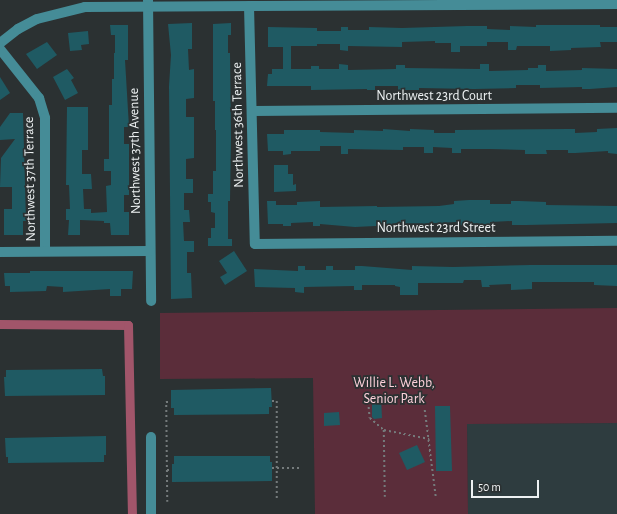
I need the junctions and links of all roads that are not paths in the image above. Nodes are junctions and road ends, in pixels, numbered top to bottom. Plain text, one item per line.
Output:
1 (354, 3) edge
2 (148, 4) edge
3 (617, 4) edge
4 (249, 6) junction
5 (0, 44) edge
6 (0, 49) edge
7 (617, 108) edge
8 (252, 111) junction
9 (617, 241) edge
10 (255, 244) joint
11 (46, 251) junction
12 (150, 251) junction
13 (0, 252) edge
14 (151, 301) dead end
15 (151, 437) dead end
16 (152, 514) edge

1 - 3 street
1 - 4 street
2 - 4 street
2 - 5 street
2 - 12 street, Northwest 37th Avenue
4 - 8 street, Northwest 36th Terrace
6 - 11 street, Northwest 37th Terrace
7 - 8 street, Northwest 23rd Court
8 - 10 street, Northwest 36th Terrace
9 - 10 street, Northwest 23rd Street
11 - 12 street
11 - 13 street
12 - 14 street, Northwest 37th Avenue
15 - 16 street

